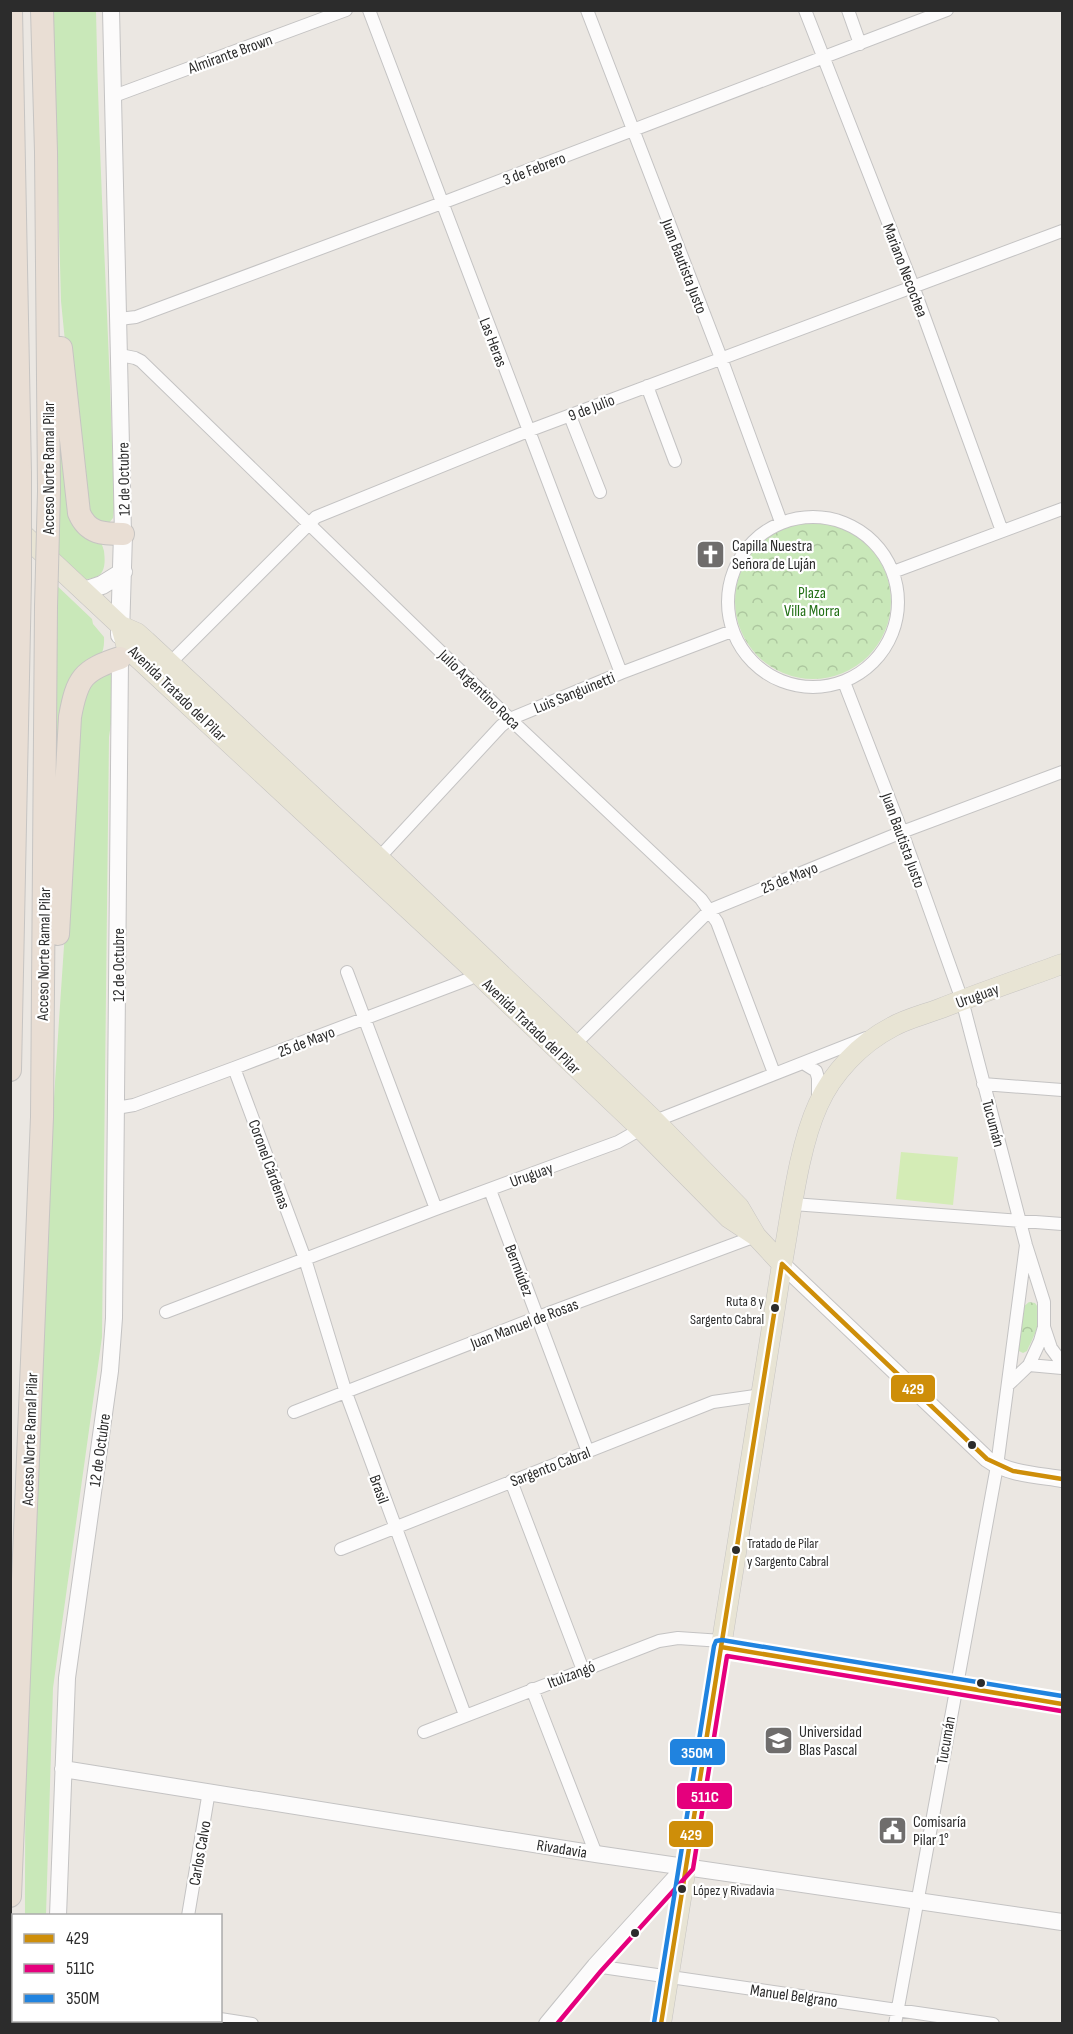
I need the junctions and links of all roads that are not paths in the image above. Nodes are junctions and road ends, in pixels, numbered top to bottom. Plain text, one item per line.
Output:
1 (10, 10) edge
2 (42, 10) edge
3 (111, 10) edge
4 (346, 10) edge
5 (369, 10) edge
6 (587, 10) edge
7 (805, 10) edge
8 (848, 10) edge
9 (947, 10) edge
10 (860, 44) junction
11 (823, 59) junction
12 (114, 96) junction
13 (632, 130) junction
14 (46, 152) junction
15 (442, 203) junction
16 (1062, 231) edge
17 (913, 286) junction
18 (119, 319) junction
19 (120, 355) junction
20 (721, 358) junction
21 (647, 386) junction
22 (570, 416) junction
23 (528, 431) junction
24 (675, 461) dead end
25 (600, 492) dead end
26 (1062, 508) edge
27 (10, 522) edge
28 (309, 522) junction
29 (781, 522) junction
30 (1002, 531) junction
31 (123, 534) junction
32 (123, 572) junction
33 (893, 572) junction
34 (84, 591) junction
35 (120, 626) junction
36 (732, 631) junction
37 (120, 657) junction
38 (170, 663) junction
39 (621, 673) junction
40 (844, 682) junction
41 (510, 719) junction
42 (1062, 772) edge
43 (902, 832) junction
44 (373, 864) junction
45 (710, 910) junction
46 (1062, 964) edge
47 (483, 967) junction
48 (347, 972) dead end
49 (962, 1000) junction
50 (364, 1018) junction
51 (891, 1027) junction
52 (568, 1050) junction
53 (803, 1063) junction
54 (234, 1068) junction
55 (10, 1070) edge
56 (774, 1073) junction
57 (983, 1084) junction
58 (1062, 1090) edge
59 (819, 1102) junction
60 (116, 1108) junction
61 (42, 1118) junction
62 (648, 1125) junction
63 (490, 1190) junction
64 (793, 1204) junction
65 (436, 1209) junction
66 (1021, 1221) junction
67 (1062, 1224) edge
68 (756, 1236) junction
69 (1026, 1245) junction
70 (305, 1259) junction
71 (782, 1264) junction
72 (1021, 1297) junction
73 (1044, 1302) junction
74 (166, 1312) dead end
75 (537, 1317) junction
76 (1044, 1327) junction
77 (1012, 1348) junction
78 (1062, 1363) edge
79 (1029, 1365) junction
80 (1062, 1368) edge
81 (1008, 1385) junction
82 (346, 1393) junction
83 (762, 1395) junction
84 (294, 1412) dead end
85 (588, 1452) junction
86 (997, 1466) junction
87 (1062, 1479) edge
88 (511, 1481) junction
89 (394, 1527) junction
90 (341, 1549) dead end
91 (722, 1644) junction
92 (583, 1670) junction
93 (955, 1686) junction
94 (532, 1689) junction
95 (1062, 1704) edge
96 (465, 1715) junction
97 (424, 1732) dead end
98 (63, 1769) junction
99 (209, 1791) junction
100 (12, 1850) junction
101 (596, 1854) junction
102 (686, 1866) junction
103 (10, 1896) edge
104 (916, 1900) junction
105 (15, 1914) edge
106 (58, 1914) edge
107 (188, 1914) edge
108 (1062, 1922) edge
109 (595, 1966) junction
110 (669, 1977) junction
111 (897, 2010) junction
112 (222, 2019) edge
113 (252, 2024) edge
114 (547, 2024) edge
115 (662, 2024) edge
116 (894, 2024) edge
117 (993, 2024) edge

1 - 55 highway, Acceso Norte Ramal Pilar, bridge
2 - 14 highway, Acceso Norte Ramal Pilar
3 - 12 street, 12 de Octubre
4 - 12 street, Almirante Brown
5 - 15 street, Las Heras
6 - 13 street, Juan Bautista Justo
7 - 11 street, Mariano Necochea
8 - 10 street
9 - 10 street, 3 de Febrero
10 - 11 street, 3 de Febrero
11 - 13 street, 3 de Febrero
11 - 17 street, Mariano Necochea
12 - 18 street, 12 de Octubre
13 - 15 street, 3 de Febrero
13 - 20 street, Juan Bautista Justo
14 - 31 highway
14 - 61 highway, Acceso Norte Ramal Pilar, bridge
15 - 18 street, 3 de Febrero
15 - 23 street, Las Heras
16 - 17 street, 9 de Julio
17 - 20 street, 9 de Julio
17 - 30 street, Mariano Necochea
18 - 19 street, 12 de Octubre
19 - 28 street, Julio Argentino Roca
19 - 31 street, 12 de Octubre
20 - 21 street, 9 de Julio
20 - 29 street, Juan Bautista Justo
21 - 22 street, 9 de Julio
21 - 24 street
22 - 23 street, 9 de Julio
22 - 25 street
23 - 28 street, 9 de Julio
23 - 39 street, Las Heras
26 - 30 street
27 - 34 main road
28 - 38 street, 9 de Julio
28 - 41 street, Julio Argentino Roca
29 - 33 street
29 - 36 street
30 - 33 street
31 - 32 main road, 12 de Octubre
32 - 34 main road
32 - 35 main road, 12 de Octubre
33 - 40 street
34 - 35 main road
35 - 37 main road, 12 de Octubre
35 - 38 main road, Avenida Tratado del Pilar
35 - 44 main road, Avenida Tratado del Pilar
36 - 39 street, Luis Sanguinetti
36 - 40 street
37 - 60 street, 12 de Octubre
37 - 61 highway
38 - 44 main road, Avenida Tratado del Pilar
39 - 41 street, Luis Sanguinetti
40 - 43 street, Juan Bautista Justo
41 - 44 street, Luis Sanguinetti
41 - 45 street, Julio Argentino Roca
42 - 43 street, 25 de Mayo
43 - 45 street, 25 de Mayo
43 - 49 street, Juan Bautista Justo
44 - 47 main road, Avenida Tratado del Pilar
45 - 52 street, 25 de Mayo
45 - 56 street, Julio Argentino Roca
46 - 49 main road, Uruguay
47 - 50 street, 25 de Mayo
47 - 52 main road, Avenida Tratado del Pilar
48 - 50 street
49 - 51 main road, Uruguay
49 - 57 street, Tucumán
50 - 54 street, 25 de Mayo
50 - 65 street
51 - 53 street, Uruguay
51 - 59 main road, Uruguay
52 - 62 main road, Avenida Tratado del Pilar
53 - 56 street, Uruguay
53 - 59 street
54 - 60 street, 25 de Mayo
54 - 70 street, Coronel Cárdenas
56 - 62 street, Uruguay
57 - 58 street
57 - 66 street, Tucumán
59 - 64 main road, Uruguay
60 - 98 street, 12 de Octubre
61 - 100 highway, Acceso Norte Ramal Pilar
62 - 63 street, Uruguay
62 - 68 main road, Avenida Tratado del Pilar
63 - 65 street, Uruguay
63 - 75 street, Bermúdez
64 - 66 street
64 - 71 main road, Uruguay
65 - 70 street, Uruguay
66 - 67 street
66 - 69 street, Tucumán
68 - 71 main road, Avenida Tratado del Pilar
68 - 75 street, Juan Manuel de Rosas
69 - 72 street, Tucumán
69 - 73 street, Tucumán
70 - 74 street, Uruguay
70 - 82 street, Brasil
71 - 83 main road, Uruguay
71 - 86 street
72 - 73 street
72 - 77 street, Tucumán
73 - 76 street, Tucumán
75 - 82 street, Juan Manuel de Rosas
75 - 85 street, Bermúdez
76 - 78 street
76 - 79 street, Tucumán
77 - 79 street
77 - 81 street, Tucumán
79 - 80 street
79 - 81 street, Tucumán
81 - 86 street, Tucumán
82 - 84 street, Juan Manuel de Rosas
82 - 89 street, Brasil
83 - 85 street, Sargento Cabral
83 - 91 main road, Uruguay
85 - 88 street, Sargento Cabral
86 - 87 street
86 - 93 street, Tucumán
88 - 89 street, Sargento Cabral
88 - 92 street
89 - 90 street, Sargento Cabral
89 - 96 street, Brasil
91 - 92 street, Ituizangó
91 - 93 street, Ituizangó
91 - 102 main road, Uruguay
92 - 94 street, Ituizangó
93 - 95 street, Ituizangó
93 - 104 street, Tucumán
94 - 96 street, Ituizangó
94 - 101 street
96 - 97 street, Ituizangó
98 - 99 street, Rivadavia
98 - 106 street, 12 de Octubre
99 - 101 street, Rivadavia
99 - 107 street, Carlos Calvo
100 - 103 highway, Acceso Norte Ramal Pilar
100 - 105 highway
101 - 102 street, Rivadavia
102 - 104 street, Rivadavia
102 - 109 street
102 - 110 main road, Uruguay
104 - 108 street, Rivadavia
104 - 111 street, Tucumán
109 - 110 street, Manuel Belgrano
109 - 114 street
110 - 111 street, Manuel Belgrano
110 - 115 main road, Uruguay
111 - 116 street, Tucumán
111 - 117 street, Manuel Belgrano
112 - 113 street

